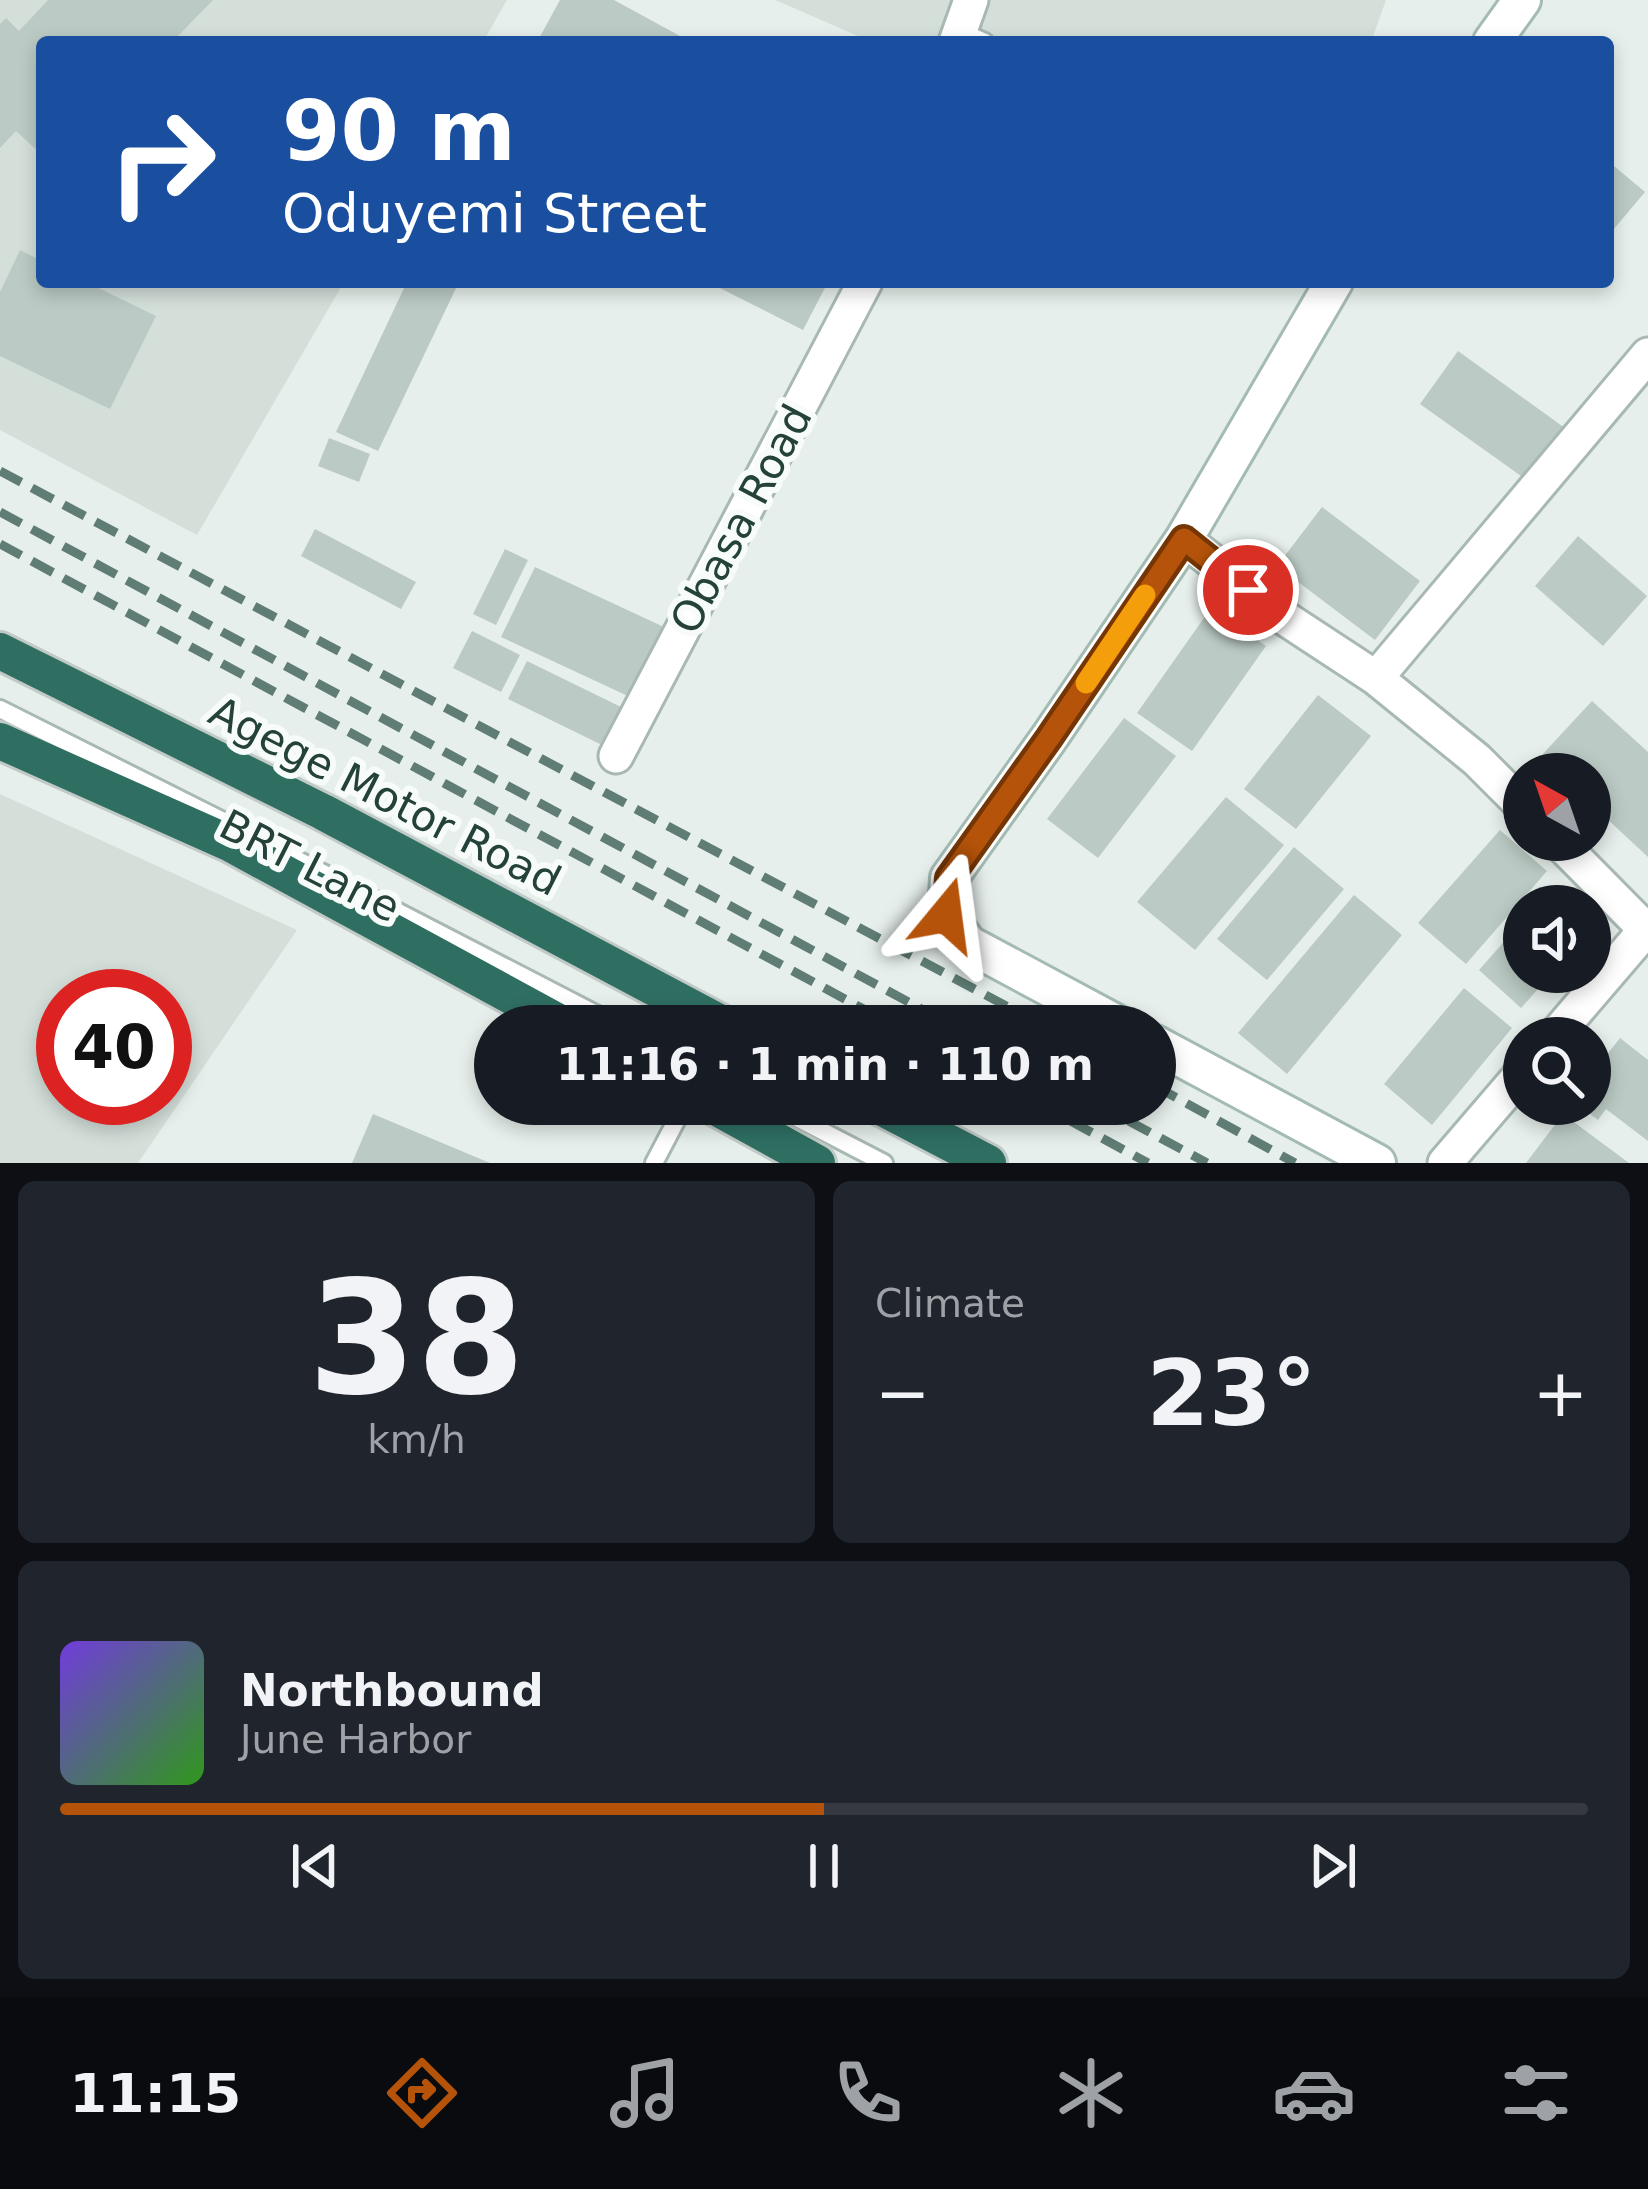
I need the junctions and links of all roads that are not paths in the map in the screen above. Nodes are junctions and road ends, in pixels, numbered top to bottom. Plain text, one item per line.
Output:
1 (1522, 0) edge
2 (1496, 36) edge
3 (862, 288) edge
4 (1330, 288) edge
5 (1648, 355) edge
6 (1184, 539) junction
7 (0, 651) edge
8 (1376, 678) junction
9 (0, 709) edge
10 (0, 741) edge
11 (616, 757) dead end
12 (1503, 786) edge
13 (1578, 861) edge
14 (1647, 930) edge
15 (527, 1005) edge
16 (578, 1005) edge
17 (686, 1005) edge
18 (1082, 1005) edge
19 (1570, 1017) edge
20 (1176, 1055) edge
21 (1503, 1095) edge
22 (674, 1125) edge
23 (748, 1125) edge
24 (811, 1125) edge
25 (915, 1125) edge
26 (654, 1163) edge
27 (817, 1163) edge
28 (884, 1163) edge
29 (988, 1163) edge
30 (1377, 1163) edge
31 (1445, 1163) edge

1 - 2 street
3 - 11 street, Obasa Road
4 - 6 street
5 - 8 street
6 - 8 street
6 - 18 street
7 - 17 highway, Agege Motor Road
8 - 12 street
9 - 16 lane, BRT Lane
10 - 15 highway
13 - 14 street
14 - 19 street
20 - 30 street
21 - 31 street
22 - 26 lane
23 - 27 highway
24 - 28 lane
25 - 29 highway

